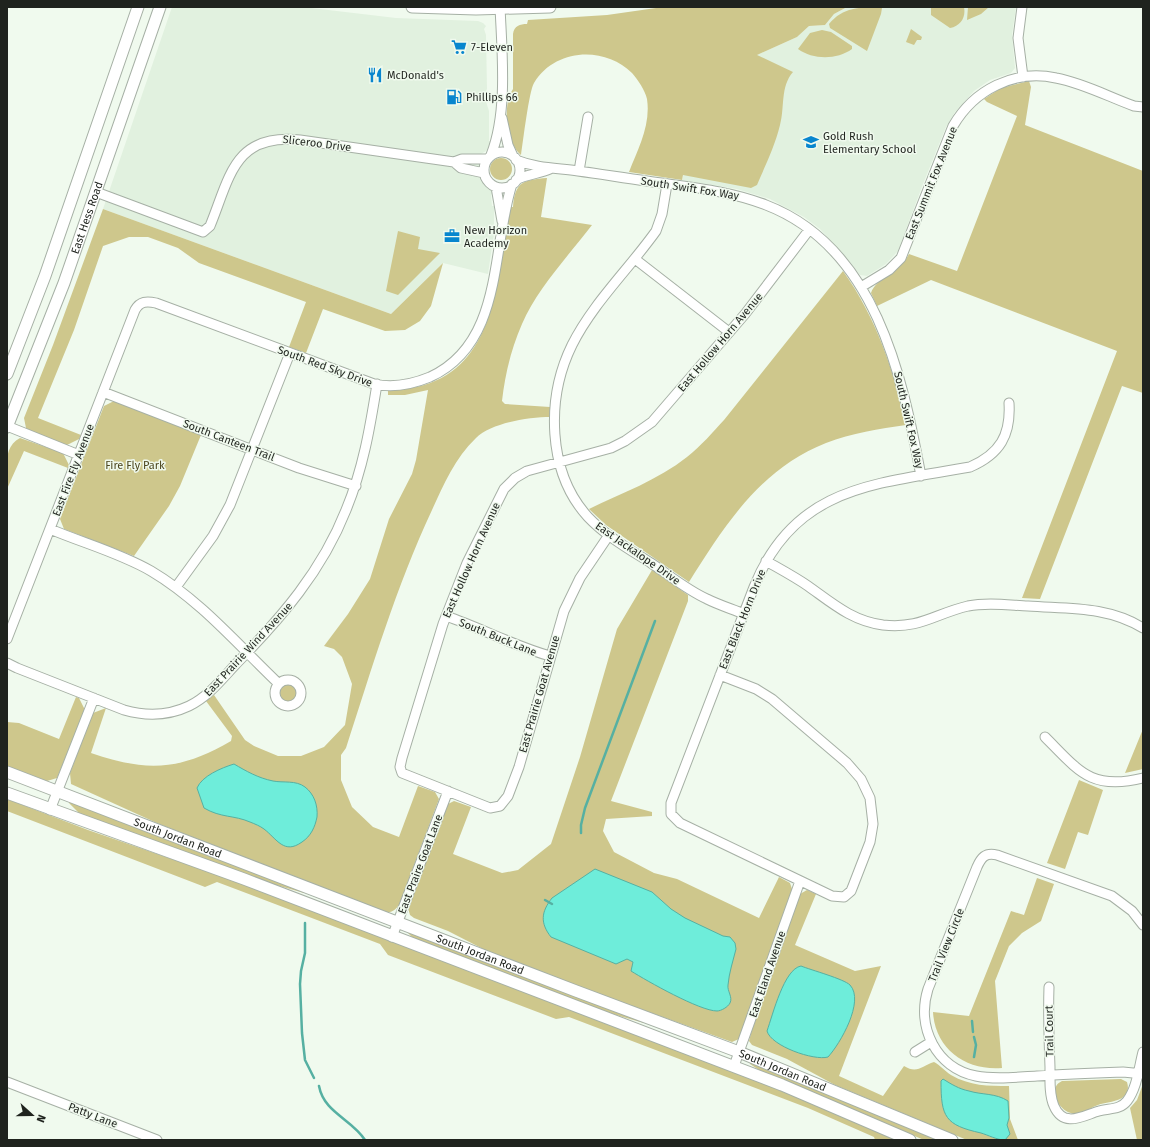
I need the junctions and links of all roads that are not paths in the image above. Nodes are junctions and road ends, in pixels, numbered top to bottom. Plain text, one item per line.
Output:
1 (131, 7) edge
2 (138, 7) edge
3 (160, 7) edge
4 (412, 7) edge
5 (550, 7) edge
6 (1022, 7) edge
7 (500, 8) edge
8 (132, 25) junction
9 (1023, 77) junction
10 (1143, 107) edge
11 (501, 114) junction
12 (588, 117) dead end
13 (489, 157) junction
14 (515, 158) junction
15 (454, 162) junction
16 (550, 169) junction
17 (579, 170) junction
18 (484, 173) junction
19 (514, 182) junction
20 (667, 184) junction
21 (496, 186) junction
22 (96, 192) junction
23 (502, 221) junction
24 (809, 230) junction
25 (634, 259) junction
26 (861, 287) junction
27 (139, 299) joint
28 (729, 332) junction
29 (290, 353) junction
30 (7, 374) edge
31 (377, 384) junction
32 (103, 392) junction
33 (1010, 403) dead end
34 (7, 427) edge
35 (252, 450) junction
36 (79, 455) junction
37 (558, 463) junction
38 (921, 476) junction
39 (356, 486) junction
40 (50, 529) junction
41 (609, 536) junction
42 (766, 561) junction
43 (176, 587) junction
44 (744, 614) junction
45 (446, 616) junction
46 (1143, 628) edge
47 (7, 639) edge
48 (247, 653) junction
49 (550, 656) junction
50 (7, 663) edge
51 (720, 675) junction
52 (279, 684) dead end
53 (94, 698) junction
54 (1045, 736) dead end
55 (7, 772) edge
56 (1143, 778) edge
57 (448, 791) junction
58 (58, 792) junction
59 (7, 793) edge
60 (50, 810) junction
61 (800, 881) junction
62 (398, 922) junction
63 (1143, 925) edge
64 (392, 937) junction
65 (1049, 987) dead end
66 (931, 1042) junction
67 (739, 1052) junction
68 (915, 1052) dead end
69 (1143, 1052) edge
70 (734, 1066) junction
71 (1140, 1074) edge
72 (1050, 1075) junction
73 (7, 1082) edge
74 (158, 1140) edge
75 (910, 1140) edge
76 (952, 1140) edge

1 - 8 main road
2 - 8 main road, East Hess Road
3 - 22 main road, East Hess Road
4 - 7 main road
5 - 7 main road
6 - 9 street
7 - 11 street
8 - 30 main road, East Hess Road
9 - 10 street, East Summit Fox Avenue
9 - 26 street, East Summit Fox Avenue
11 - 13 street
11 - 14 street
12 - 17 street
13 - 14 street
13 - 15 street, Sliceroo Drive
13 - 18 street
14 - 16 street, South Swift Fox Way
14 - 19 street
15 - 18 street, Sliceroo Drive
15 - 22 street, Sliceroo Drive
16 - 17 street, South Swift Fox Way
16 - 19 street, South Swift Fox Way
17 - 20 street, South Swift Fox Way
18 - 21 street
19 - 21 street
19 - 23 street, South Red Sky Drive
20 - 24 street, South Swift Fox Way
20 - 25 street, East Jackalope Drive
21 - 23 street, South Red Sky Drive
22 - 34 main road, East Hess Road
23 - 31 street, South Red Sky Drive
24 - 26 street, South Swift Fox Way
24 - 28 street, East Hollow Horn Avenue
25 - 28 street
25 - 37 street, East Jackalope Drive
26 - 38 street, South Swift Fox Way
27 - 29 street, South Red Sky Drive
27 - 32 street, East Fire Fly Avenue
28 - 37 street, East Hollow Horn Avenue
29 - 31 street, South Red Sky Drive
29 - 35 street
31 - 39 street, East Prairie Wind Avenue
32 - 35 street, South Canteen Trail
32 - 36 street, East Fire Fly Avenue
33 - 38 street, East Black Horn Drive
34 - 36 street
35 - 39 street, South Canteen Trail
35 - 43 street
36 - 40 street, East Fire Fly Avenue
37 - 41 street, East Jackalope Drive
37 - 45 street, East Hollow Horn Avenue
38 - 42 street, East Black Horn Drive
39 - 48 street, East Prairie Wind Avenue
40 - 43 street
40 - 47 street, East Fire Fly Avenue
41 - 44 street, East Jackalope Drive
41 - 49 street, East Prairie Goat Avenue
42 - 44 street, East Black Horn Drive
42 - 46 street
43 - 48 street
44 - 51 street, East Black Horn Drive
45 - 49 street, South Buck Lane
45 - 57 street, East Hollow Horn Avenue
48 - 52 street
48 - 53 street, East Prairie Wind Avenue
49 - 57 street, East Prairie Goat Avenue
50 - 53 street, East Prairie Wind Avenue
51 - 61 street, East Black Horn Drive
51 - 61 street, East Black Horn Drive
53 - 58 street
54 - 56 street
55 - 58 main road, South Jordan Road
57 - 62 street, East Praire Goat Lane
58 - 60 street
58 - 62 main road, South Jordan Road
59 - 60 main road, South Jordan Road
60 - 64 main road, South Jordan Road
61 - 67 street, East Eland Avenue
62 - 64 street, East Praire Goat Lane
62 - 67 main road, South Jordan Road
63 - 66 street, Trail View Circle
64 - 70 main road, South Jordan Road
65 - 72 street, Trail Court
66 - 68 street
66 - 72 street, Trail View Circle
67 - 70 street, East Eland Avenue
67 - 76 main road, South Jordan Road
69 - 71 street
70 - 75 main road, South Jordan Road
71 - 72 street, Trail View Circle
71 - 72 street
73 - 74 street, Patty Lane

